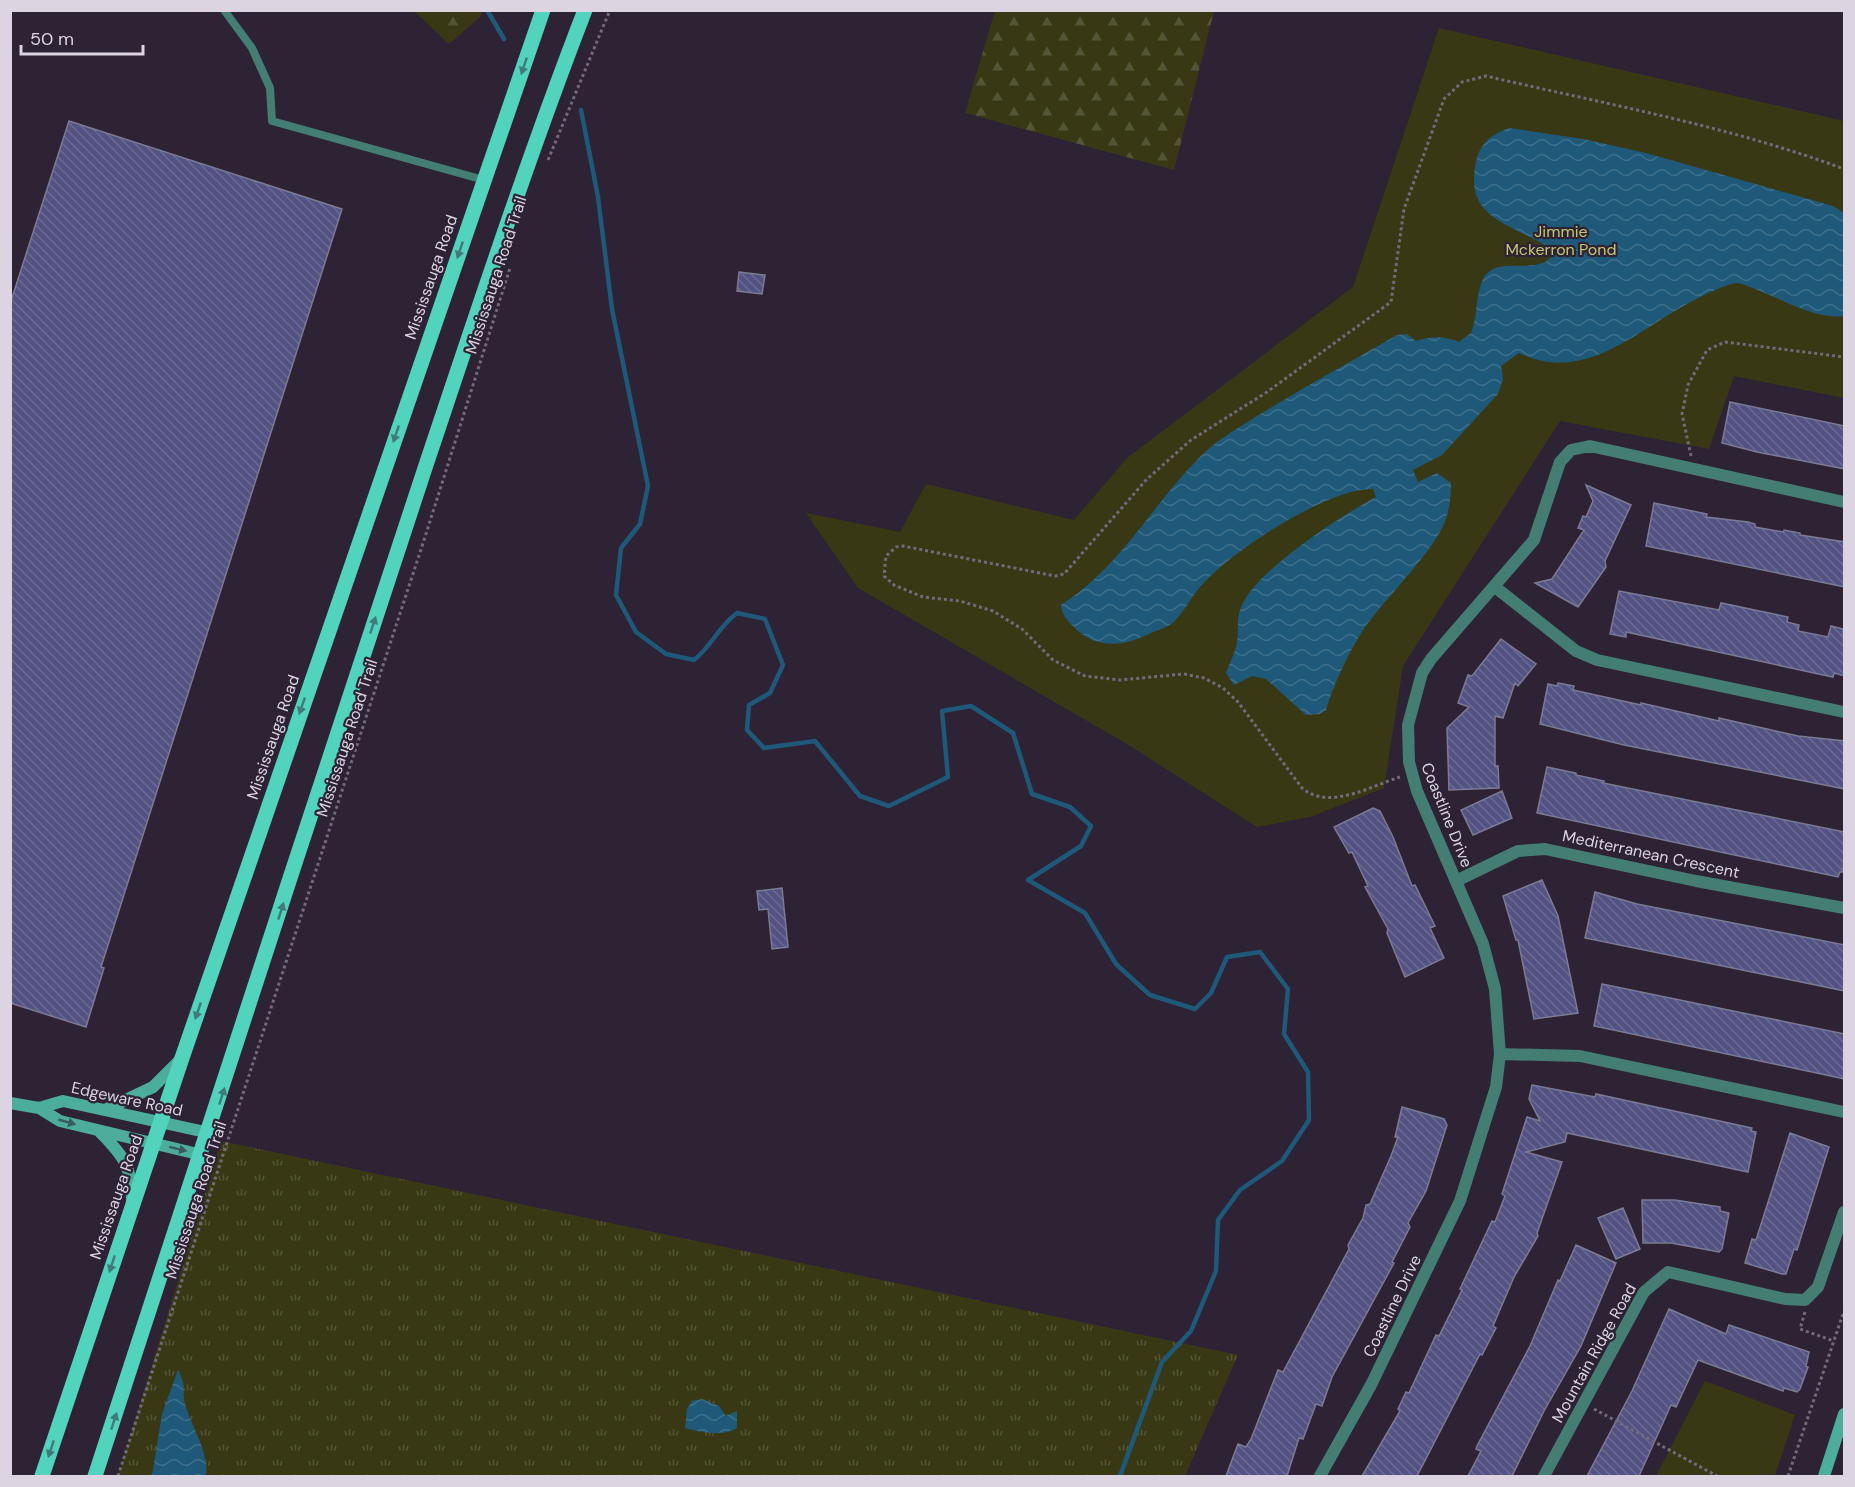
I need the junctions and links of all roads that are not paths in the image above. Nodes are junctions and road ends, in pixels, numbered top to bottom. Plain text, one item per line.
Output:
1 (224, 10) edge
2 (543, 10) edge
3 (585, 10) edge
4 (484, 180) junction
5 (1845, 502) edge
6 (1496, 587) junction
7 (1845, 712) edge
8 (1456, 881) junction
9 (1845, 908) edge
10 (1500, 1054) junction
11 (182, 1058) junction
12 (10, 1103) edge
13 (39, 1108) junction
14 (105, 1110) junction
15 (1845, 1112) edge
16 (160, 1122) junction
17 (98, 1130) junction
18 (210, 1133) junction
19 (153, 1143) junction
20 (202, 1155) junction
21 (132, 1209) junction
22 (1845, 1212) edge
23 (1845, 1414) edge
24 (42, 1476) edge
25 (95, 1476) edge
26 (1320, 1476) edge
27 (1544, 1476) edge
28 (1824, 1476) edge

1 - 4 lane
2 -> 4 main road, Mississauga Road
18 -> 3 main road
4 -> 11 main road, Mississauga Road
5 - 6 street, Coastline Drive
6 - 7 street
6 - 8 street, Coastline Drive
8 - 9 street, Mediterranean Crescent
8 - 10 street, Coastline Drive
10 - 15 street
10 - 26 street, Coastline Drive
11 - 14 street
11 - 16 main road, Mississauga Road
12 - 13 street, Edgeware Road
13 - 14 street, Edgeware Road
13 -> 17 street, Edgeware Road
14 - 16 street, Edgeware Road
16 - 18 street, Edgeware Road
16 - 19 main road, Mississauga Road
17 - 19 street, Edgeware Road
17 - 21 street
18 - 20 main road
19 -> 20 street, Edgeware Road
19 - 21 main road, Mississauga Road
25 -> 20 main road
21 -> 24 main road, Mississauga Road
22 - 27 street, Mountain Ridge Road
23 - 28 street

